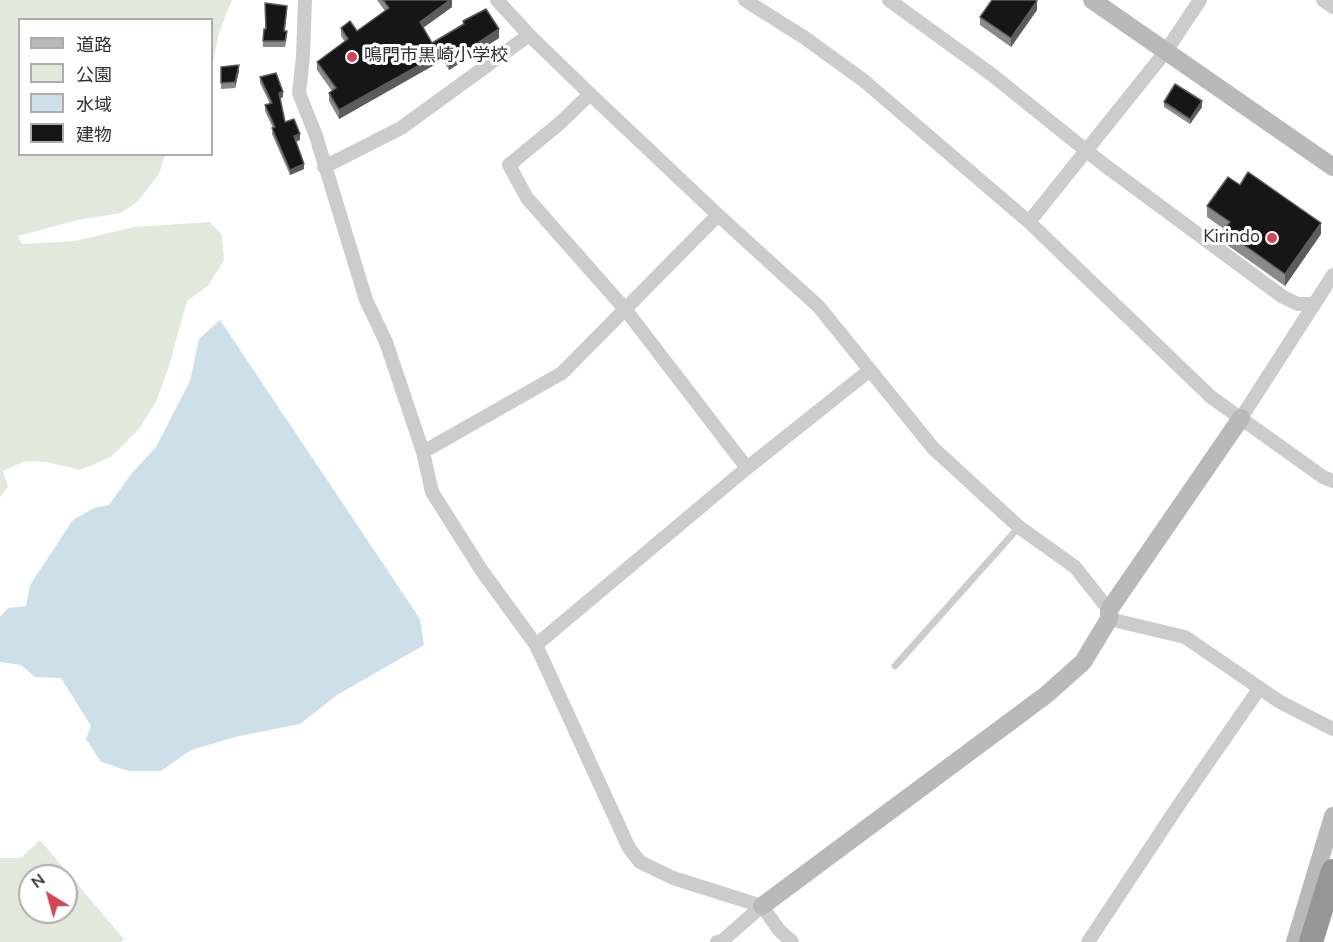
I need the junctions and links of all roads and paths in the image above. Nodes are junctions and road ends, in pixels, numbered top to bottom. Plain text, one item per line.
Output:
1 (305, 0) edge
2 (497, 0) edge
3 (745, 0) edge
4 (889, 0) edge
5 (1092, 0) edge
6 (1200, 0) edge
7 (1323, 0) edge
8 (1333, 7) edge
9 (529, 35) junction
10 (1166, 51) junction
11 (590, 94) junction
12 (1087, 150) junction
13 (324, 167) junction
14 (1333, 167) edge
15 (718, 215) junction
16 (1029, 222) junction
17 (1333, 275) edge
18 (1313, 304) junction
19 (625, 309) junction
20 (870, 370) junction
21 (1241, 418) junction
22 (423, 452) junction
23 (747, 468) junction
24 (1333, 481) edge
25 (1018, 527) junction
26 (1109, 614) junction
27 (536, 645) junction
28 (895, 666) dead end
29 (1259, 688) junction
30 (1333, 729) edge
31 (1333, 816) edge
32 (1333, 871) edge
33 (762, 906) junction
34 (720, 942) edge
35 (792, 942) edge
36 (1088, 942) edge
37 (1295, 942) edge
38 (1311, 942) edge

1 - 13 street
2 - 9 street
3 - 16 street
4 - 12 street
5 - 10 street
6 - 10 street
7 - 8 street
9 - 11 street
9 - 13 street
10 - 12 street
10 - 14 street
11 - 15 street
11 - 19 street
12 - 16 street
12 - 18 street
13 - 22 street
15 - 19 street
15 - 20 street
16 - 21 street
17 - 18 street
18 - 21 street
19 - 22 street
19 - 23 street
20 - 23 street
20 - 25 street
21 - 24 street
21 - 26 street
22 - 27 street
23 - 27 street
25 - 26 street
25 - 28 lane
26 - 29 street
26 - 33 street
27 - 33 street
29 - 30 street
29 - 36 street
31 - 37 street
32 - 38 highway
33 - 34 street
33 - 35 street

